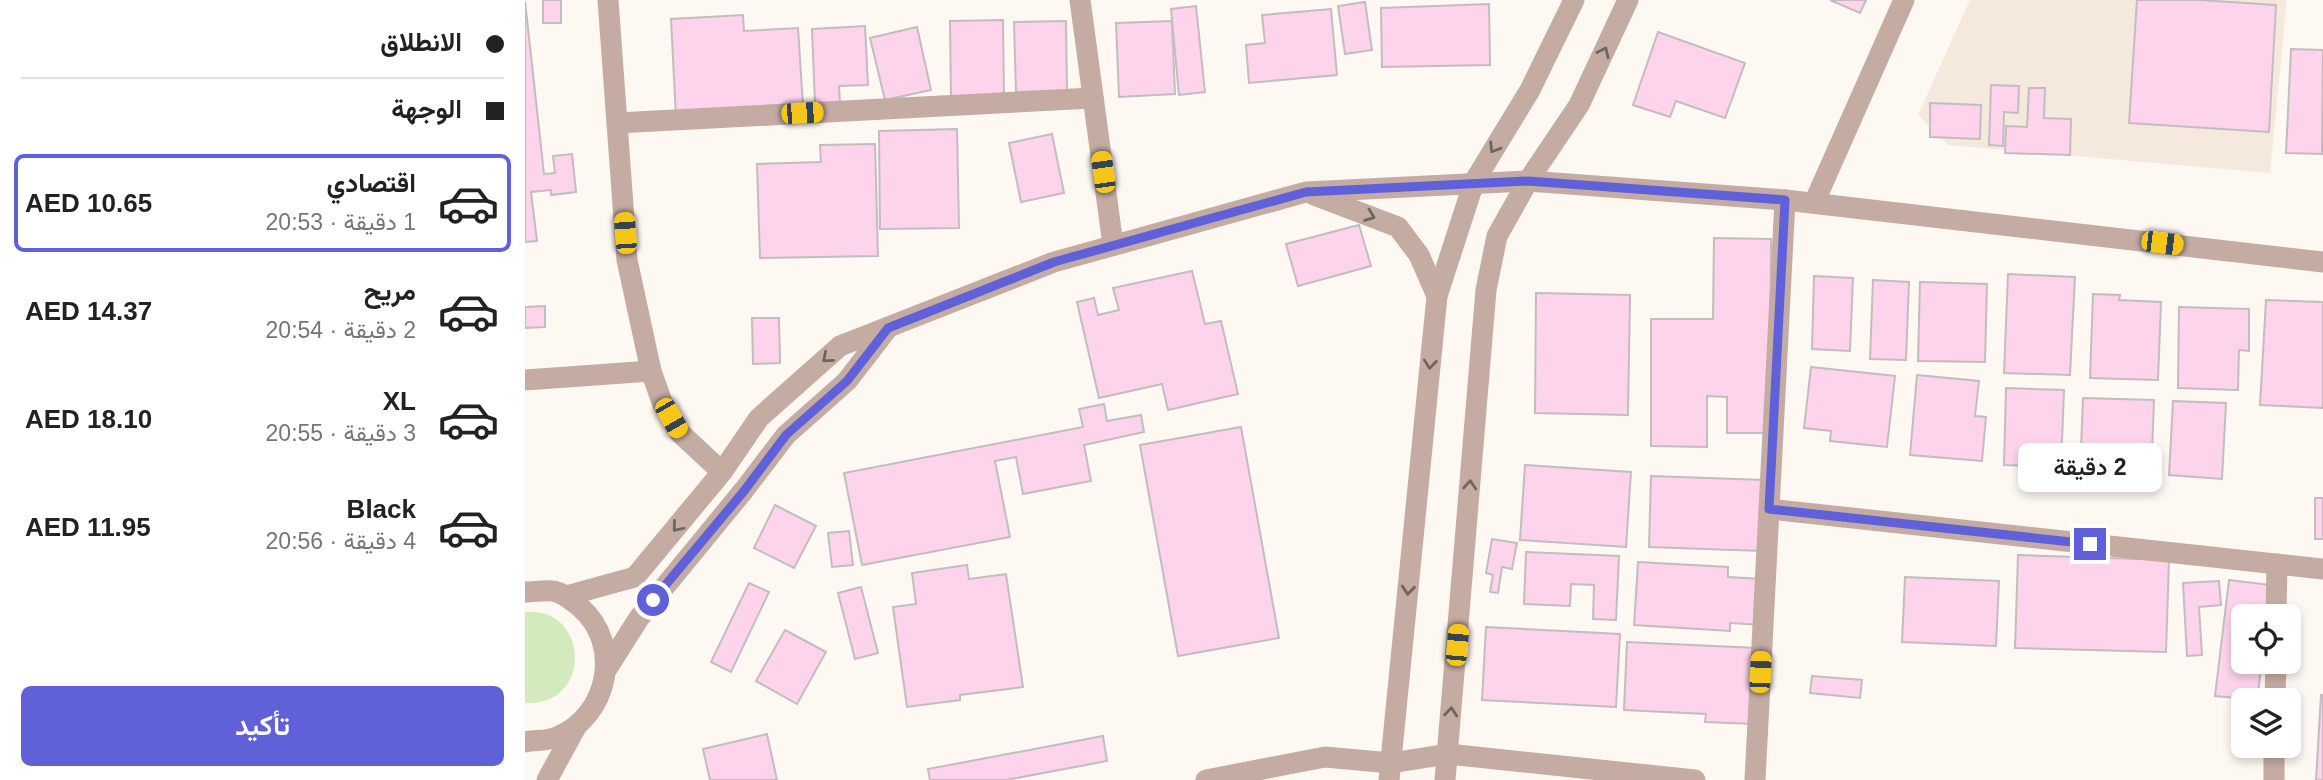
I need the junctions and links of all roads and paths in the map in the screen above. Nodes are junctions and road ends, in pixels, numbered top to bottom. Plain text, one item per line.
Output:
1 (608, 0) edge
2 (1080, 0) edge
3 (1574, 0) edge
4 (1628, 0) edge
5 (1904, 0) edge
6 (1093, 98) junction
7 (617, 123) junction
8 (1528, 181) junction
9 (1474, 182) junction
10 (1306, 192) junction
11 (1785, 200) junction
12 (1814, 203) junction
13 (1113, 246) junction
14 (2323, 261) edge
15 (1437, 296) junction
16 (888, 328) junction
17 (651, 371) junction
18 (525, 380) edge
19 (722, 472) junction
20 (1769, 509) junction
21 (2277, 564) junction
22 (2323, 569) edge
23 (525, 593) edge
24 (566, 596) junction
25 (2276, 604) edge
26 (606, 670) junction
27 (576, 726) junction
28 (525, 741) edge
29 (1448, 754) junction
30 (2274, 758) edge
31 (1390, 772) edge
32 (547, 780) edge
33 (1206, 780) edge
34 (1445, 780) edge
35 (1695, 780) edge
36 (1755, 780) edge
37 (2274, 780) edge

1 - 7 street
2 - 6 street
3 -> 9 street
8 -> 4 street
5 - 12 street
6 - 7 street
6 - 13 street
7 - 17 street
8 - 9 street
8 - 11 street
29 -> 8 street
9 - 10 street
9 - 15 street
10 - 13 street
10 -> 15 street
11 - 12 street
11 - 20 street
12 - 14 street
13 - 16 street
15 -> 31 street
16 -> 19 street
16 - 26 street
17 - 18 street
17 - 19 street
19 -> 24 street
20 - 21 street
20 - 36 street
21 - 22 street
21 - 25 street
23 - 24 street
24 - 26 street
26 - 27 street
27 - 28 street
27 - 32 street
29 - 31 street
29 - 34 street
29 - 35 street
30 - 37 street
31 - 33 street

